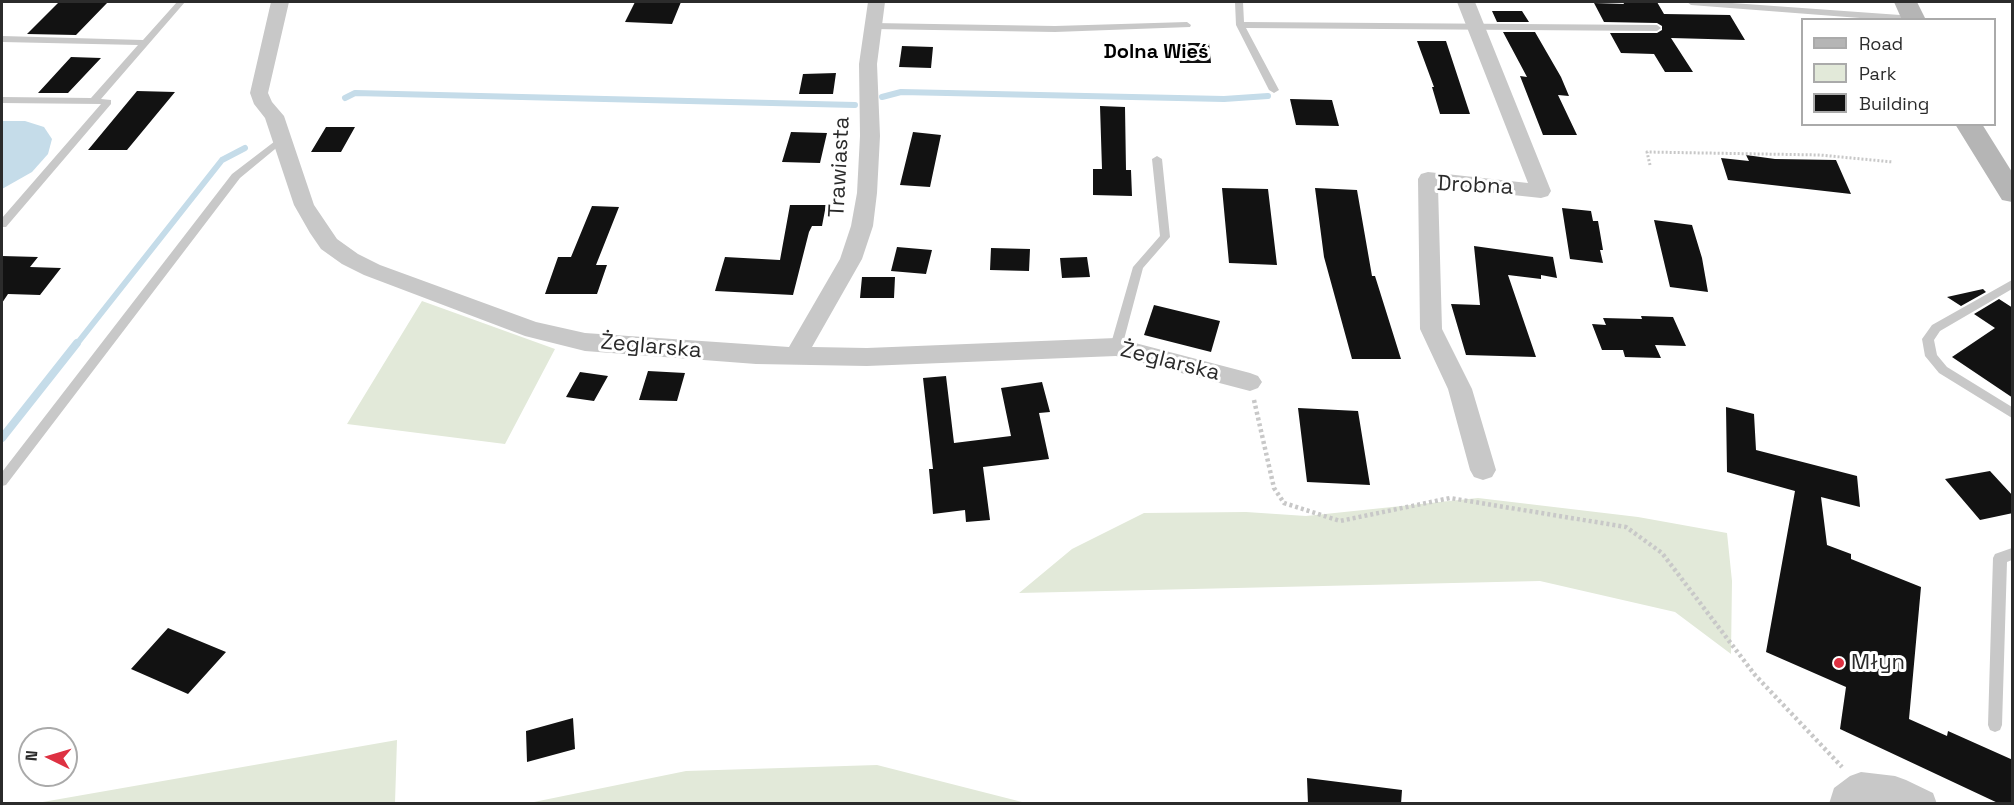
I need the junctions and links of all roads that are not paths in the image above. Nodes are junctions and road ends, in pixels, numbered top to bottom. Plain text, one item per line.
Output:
1 (181, 2) edge
2 (280, 2) edge
3 (877, 2) edge
4 (1239, 2) edge
5 (1466, 2) edge
6 (1691, 2) edge
7 (1906, 2) edge
8 (1889, 18) edge
9 (1913, 18) edge
10 (1187, 25) dead end
11 (1240, 25) junction
12 (873, 26) junction
13 (1477, 28) junction
14 (1657, 28) dead end
15 (2, 39) edge
16 (146, 43) junction
17 (1274, 90) dead end
18 (2, 100) edge
19 (94, 102) junction
20 (1969, 126) edge
21 (283, 138) junction
22 (1157, 159) dead end
23 (2013, 193) edge
24 (2, 224) edge
25 (2013, 284) edge
26 (1116, 347) junction
27 (795, 356) junction
28 (1250, 382) road end
29 (2013, 412) edge
30 (1484, 470) dead end
31 (2, 481) edge
32 (2013, 554) edge
33 (1995, 725) dead end
34 (1852, 795) edge
35 (1922, 804) edge

1 - 16 lane
2 - 21 street, Żeglarska
3 - 12 street, Trawiasta
4 - 11 lane
5 - 13 street, Drobna
6 - 8 lane
7 - 9 street
10 - 12 lane
11 - 13 lane
11 - 17 lane
12 - 27 street, Trawiasta
13 - 14 lane
13 - 30 street, Drobna
15 - 16 lane
16 - 19 lane
18 - 19 lane
19 - 24 lane
20 - 23 street
21 - 27 street, Żeglarska
21 - 31 lane
22 - 26 lane
25 - 29 lane
26 - 27 street, Żeglarska
26 - 28 street, Żeglarska
32 - 33 lane
34 - 35 street

